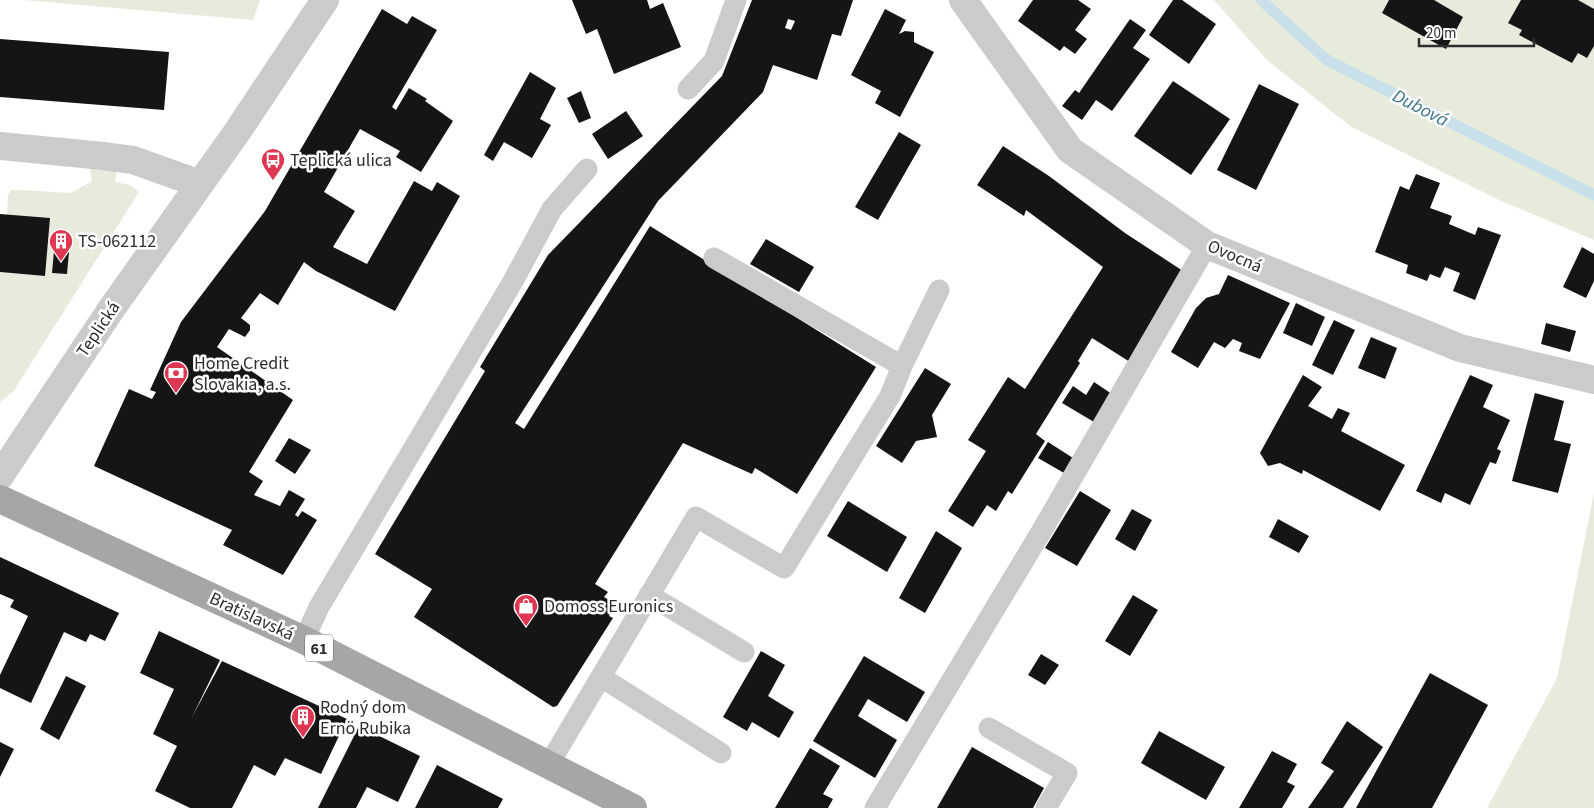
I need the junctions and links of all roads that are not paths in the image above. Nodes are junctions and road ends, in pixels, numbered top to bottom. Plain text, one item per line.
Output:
1 (325, 0) edge
2 (736, 0) edge
3 (963, 0) edge
4 (688, 89) dead end
5 (0, 146) edge
6 (588, 169) dead end
7 (200, 184) junction
8 (1207, 245) junction
9 (714, 258) dead end
10 (939, 290) dead end
11 (902, 366) junction
12 (1594, 380) edge
13 (0, 476) edge
14 (0, 499) edge
15 (649, 595) junction
16 (304, 640) junction
17 (744, 652) dead end
18 (601, 676) junction
19 (989, 728) dead end
20 (721, 753) dead end
21 (549, 764) junction
22 (633, 808) edge
23 (875, 808) edge
24 (1046, 808) edge

1 - 7 street, Teplická
2 - 4 lane
3 - 8 street, Ovocná
5 - 7 street
6 - 16 lane
7 - 13 street, Teplická
8 - 12 street, Ovocná
8 - 23 lane
9 - 11 lane
10 - 11 lane
11 - 15 lane
14 - 16 main road, Bratislavská / 61
15 - 17 lane
15 - 18 lane
16 - 21 main road, Bratislavská / 61
18 - 20 lane
18 - 21 lane
19 - 24 lane
21 - 22 main road, Bratislavská / 61

